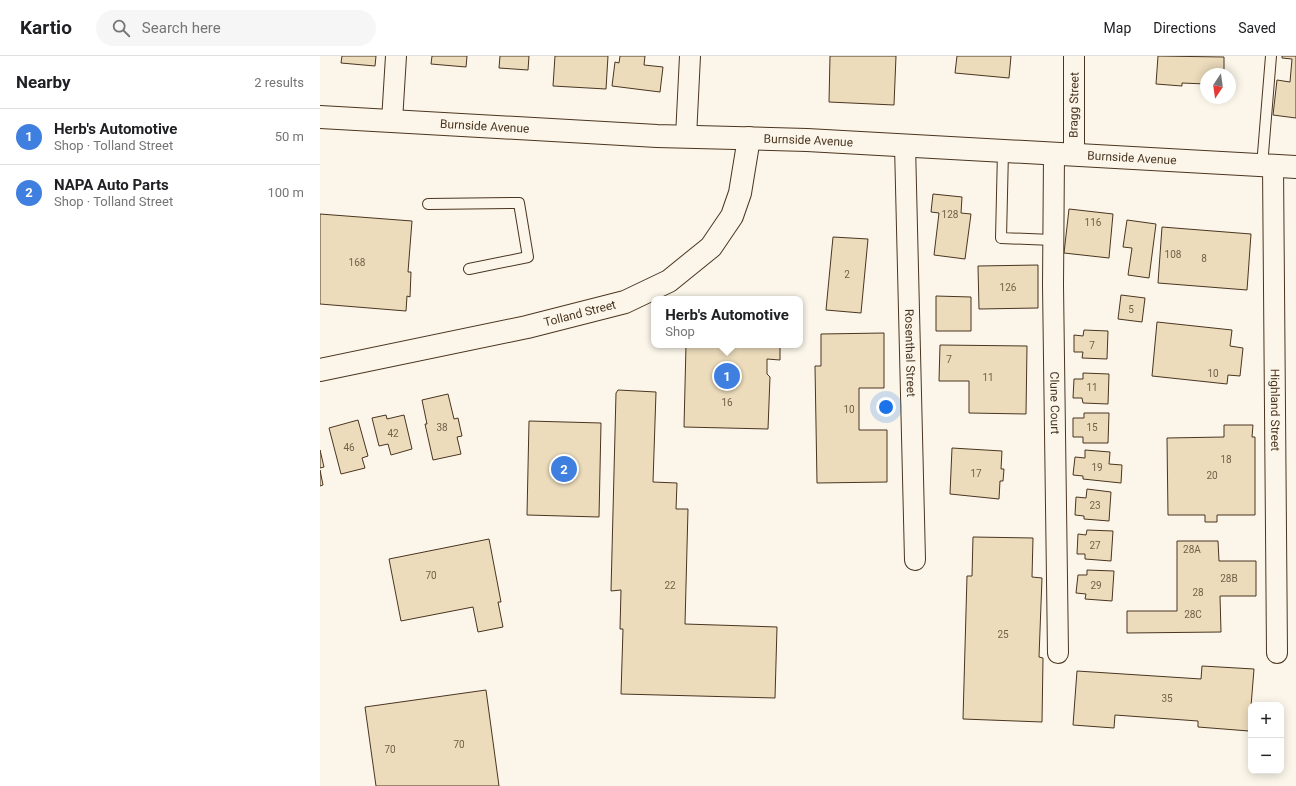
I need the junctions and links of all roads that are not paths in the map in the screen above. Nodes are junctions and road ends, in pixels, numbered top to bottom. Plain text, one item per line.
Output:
1 (396, 56) edge
2 (690, 56) edge
3 (1074, 56) edge
4 (1271, 56) edge
5 (320, 116) edge
6 (392, 121) junction
7 (686, 137) junction
8 (749, 138) junction
9 (905, 145) junction
10 (1003, 151) junction
11 (1064, 154) junction
12 (1267, 166) junction
13 (1296, 167) edge
14 (428, 204) dead end
15 (1053, 240) junction
16 (469, 269) dead end
17 (320, 370) edge
18 (915, 560) dead end
19 (1058, 653) dead end
20 (1278, 653) dead end

1 - 6 street
2 - 7 street
3 - 11 street, Bragg Street
4 - 12 lane
5 - 6 main road, Burnside Avenue
6 - 7 main road, Burnside Avenue
7 - 8 main road, Burnside Avenue
8 - 9 main road, Burnside Avenue
8 - 17 main road, Tolland Street
9 - 10 main road, Burnside Avenue
9 - 18 street, Rosenthal Street
10 - 11 main road, Burnside Avenue
10 - 15 lane
11 - 12 main road, Burnside Avenue
11 - 15 street, Clune Court
12 - 13 main road, Burnside Avenue
12 - 20 street, Highland Street
14 - 16 lane
15 - 19 street, Clune Court

